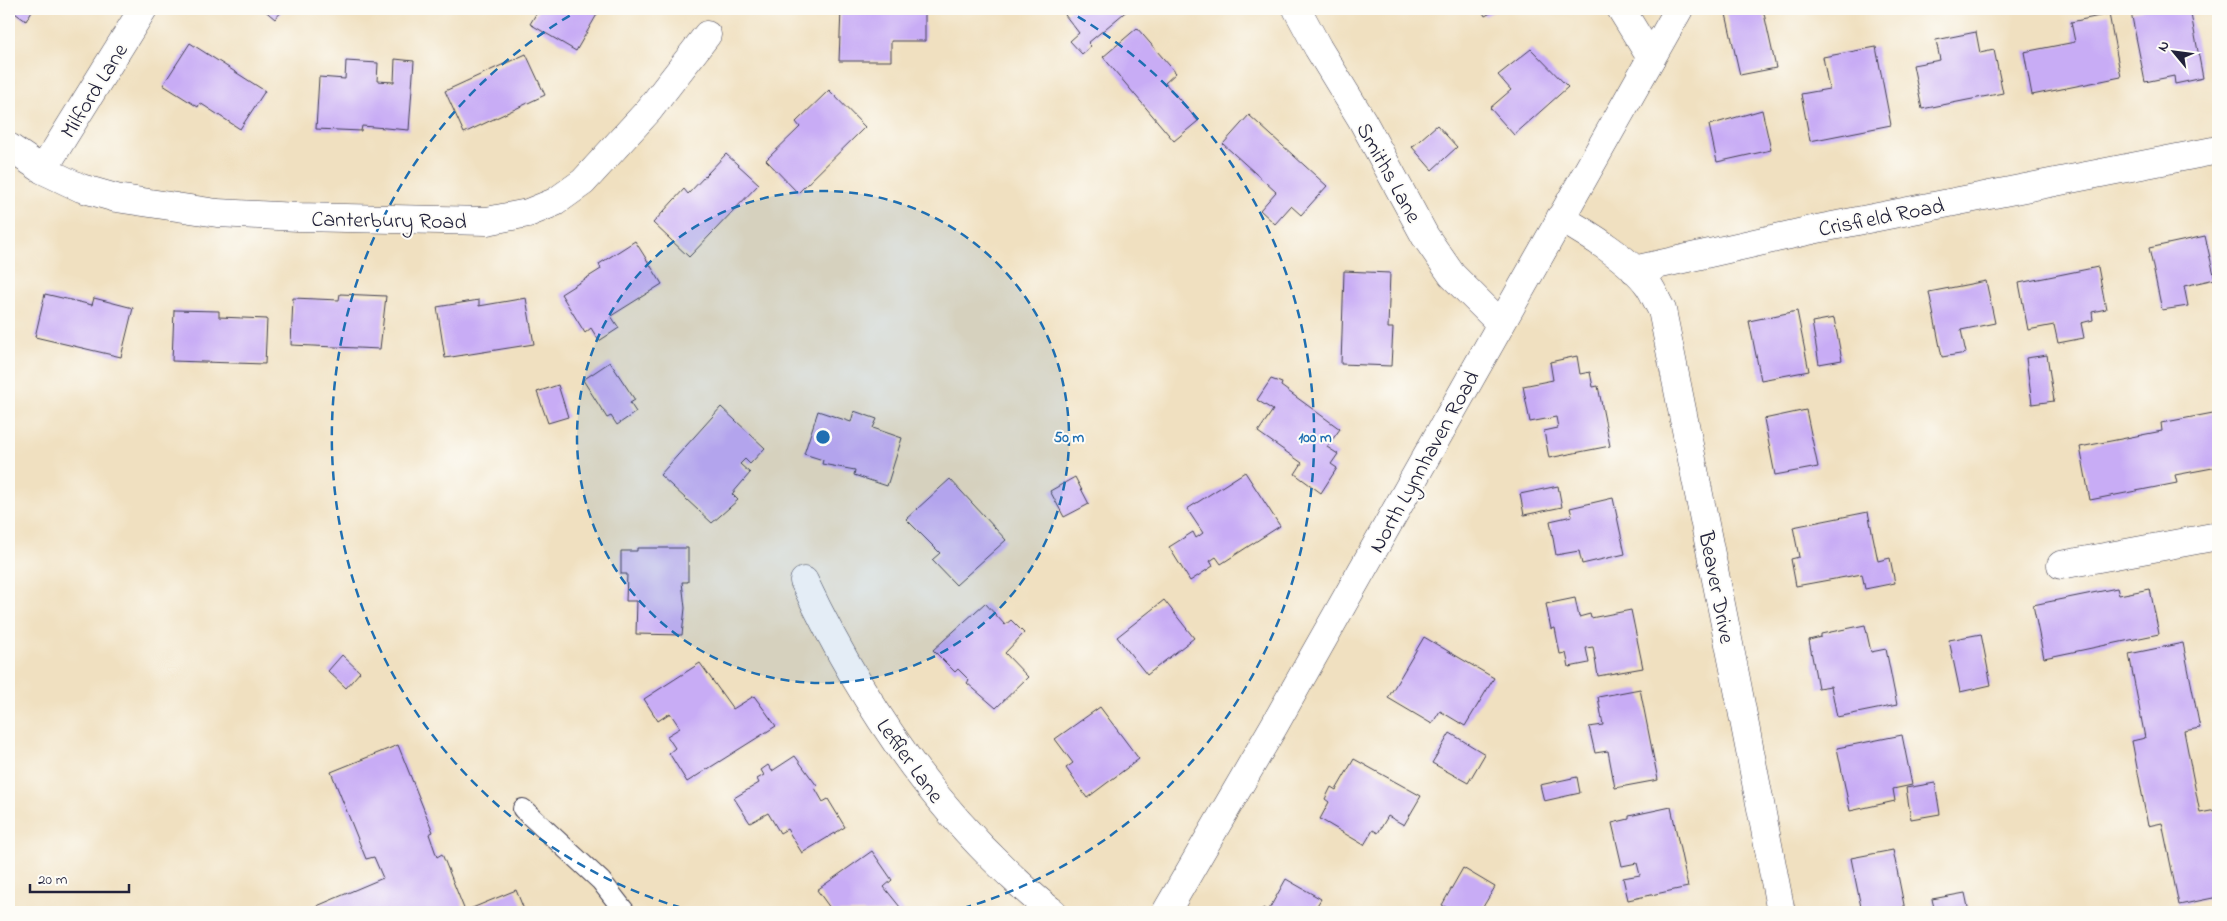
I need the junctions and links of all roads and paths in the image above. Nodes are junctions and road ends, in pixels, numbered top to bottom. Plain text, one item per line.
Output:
1 (143, 9) edge
2 (1297, 9) edge
3 (1621, 9) edge
4 (1679, 9) edge
5 (707, 36) dead end
6 (1650, 58) junction
7 (9, 147) edge
8 (2218, 150) edge
9 (44, 170) junction
10 (1560, 218) junction
11 (1634, 270) junction
12 (1500, 323) junction
13 (2218, 536) edge
14 (2061, 565) dead end
15 (804, 581) dead end
16 (522, 809) dead end
17 (625, 912) edge
18 (1053, 912) edge
19 (1166, 912) edge
20 (1780, 912) edge

1 - 9 street, Milford Lane
2 - 12 street, Smiths Lane
3 - 6 street
4 - 6 street, North Lynnhaven Road
5 - 9 street, Canterbury Road
6 - 10 street, North Lynnhaven Road
7 - 9 street, Canterbury Road
8 - 11 street, Crisfield Road
10 - 11 street
10 - 12 street, North Lynnhaven Road
11 - 20 street, Beaver Drive
12 - 19 street, North Lynnhaven Road
13 - 14 street
15 - 18 street, Leffler Lane
16 - 17 lane

